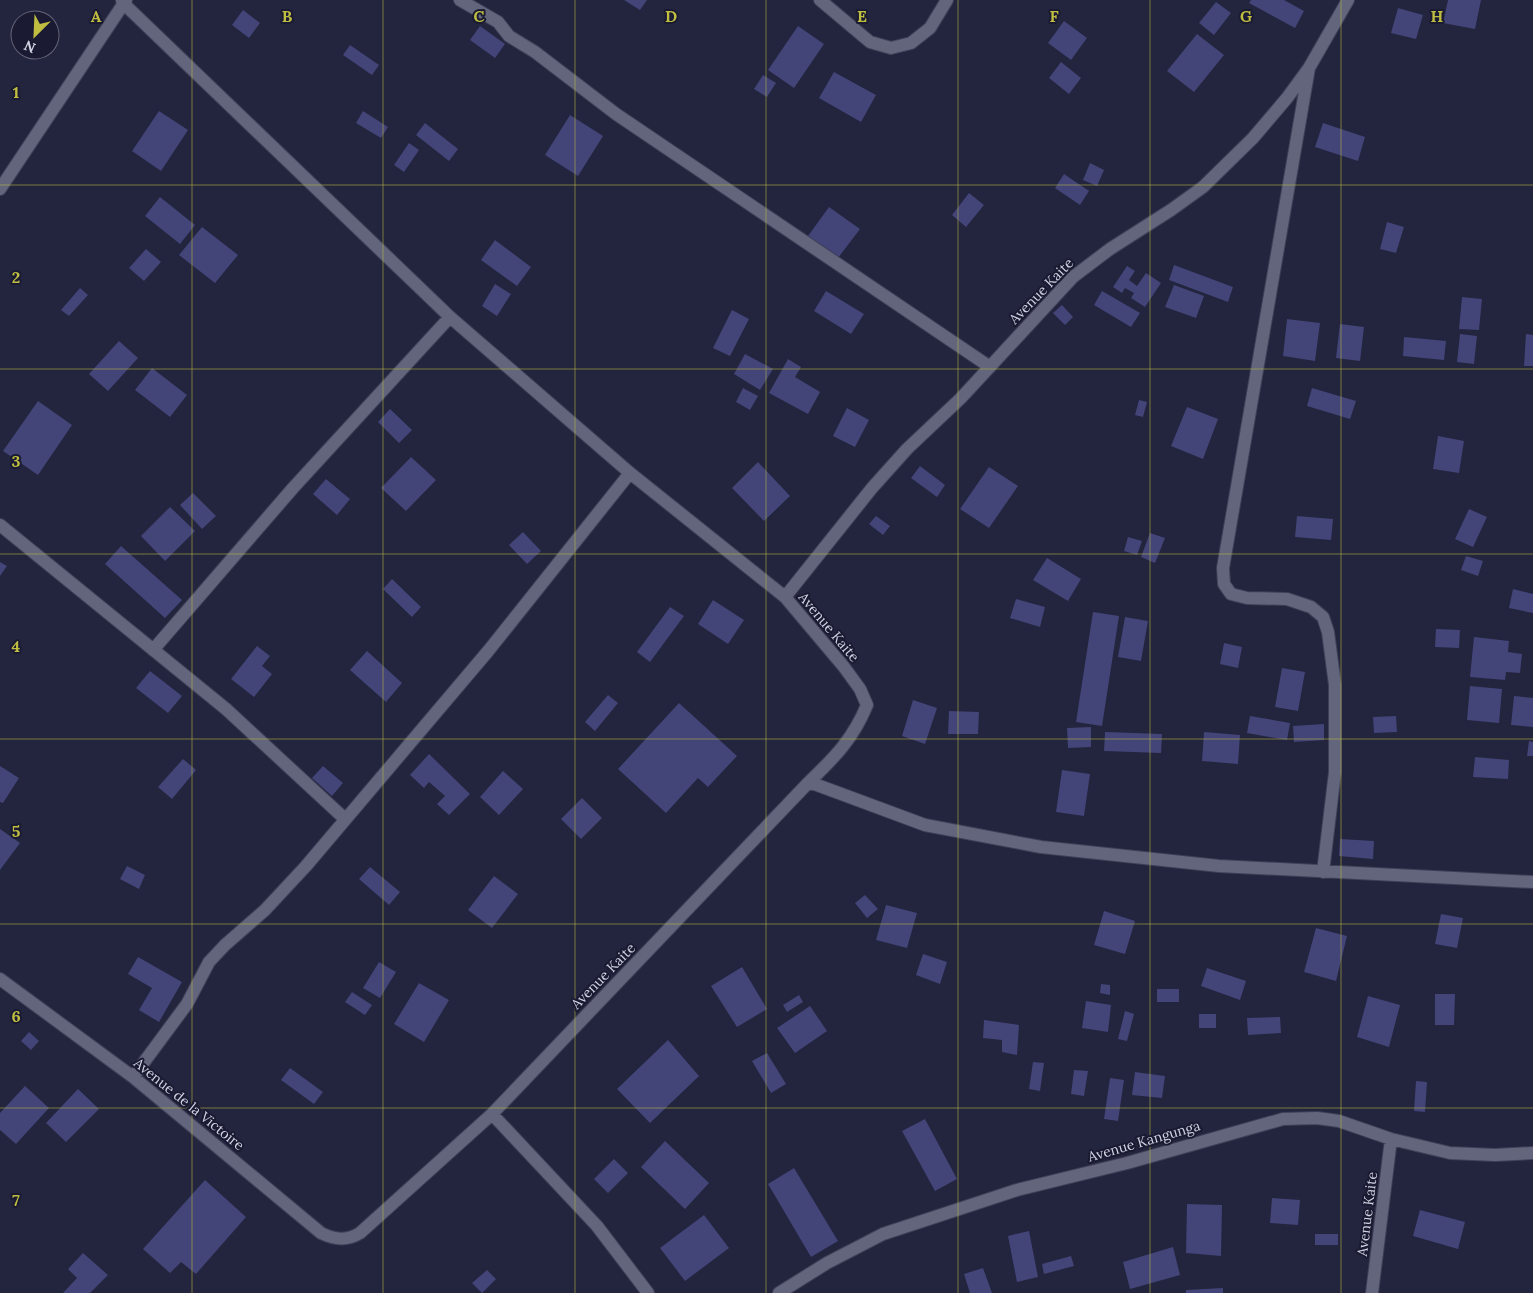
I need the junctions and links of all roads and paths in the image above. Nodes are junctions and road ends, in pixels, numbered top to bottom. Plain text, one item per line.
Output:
1 (460, 0) edge
2 (820, 0) edge
3 (947, 0) edge
4 (1348, 0) edge
5 (124, 1) edge
6 (1309, 68) junction
7 (0, 189) edge
8 (450, 318) junction
9 (990, 367) junction
10 (630, 473) junction
11 (0, 524) edge
12 (785, 598) junction
13 (153, 650) junction
14 (809, 782) junction
15 (345, 819) junction
16 (1323, 872) junction
17 (1533, 882) edge
18 (0, 979) edge
19 (133, 1077) junction
20 (492, 1114) junction
21 (1391, 1139) junction
22 (1533, 1153) edge
23 (360, 1233) joint
24 (648, 1293) edge
25 (779, 1293) edge
26 (1372, 1293) edge

1 - 9 street
2 - 3 street
4 - 6 street, Avenue Kaite
5 - 7 street
5 - 8 street
6 - 9 street, Avenue Kaite
6 - 16 street
8 - 10 street
8 - 13 street
9 - 12 street, Avenue Kaite
10 - 12 street
10 - 15 street
11 - 13 street
12 - 14 street, Avenue Kaite
13 - 15 street
14 - 16 street
14 - 20 street, Avenue Kaite
15 - 19 street
16 - 17 street
18 - 19 street, Avenue de la Victoire
19 - 23 street, Avenue de la Victoire
20 - 23 street, Avenue Kaite
20 - 24 street
21 - 22 street, Avenue Kangunga
21 - 25 street, Avenue Kangunga
21 - 26 street, Avenue Kaite

